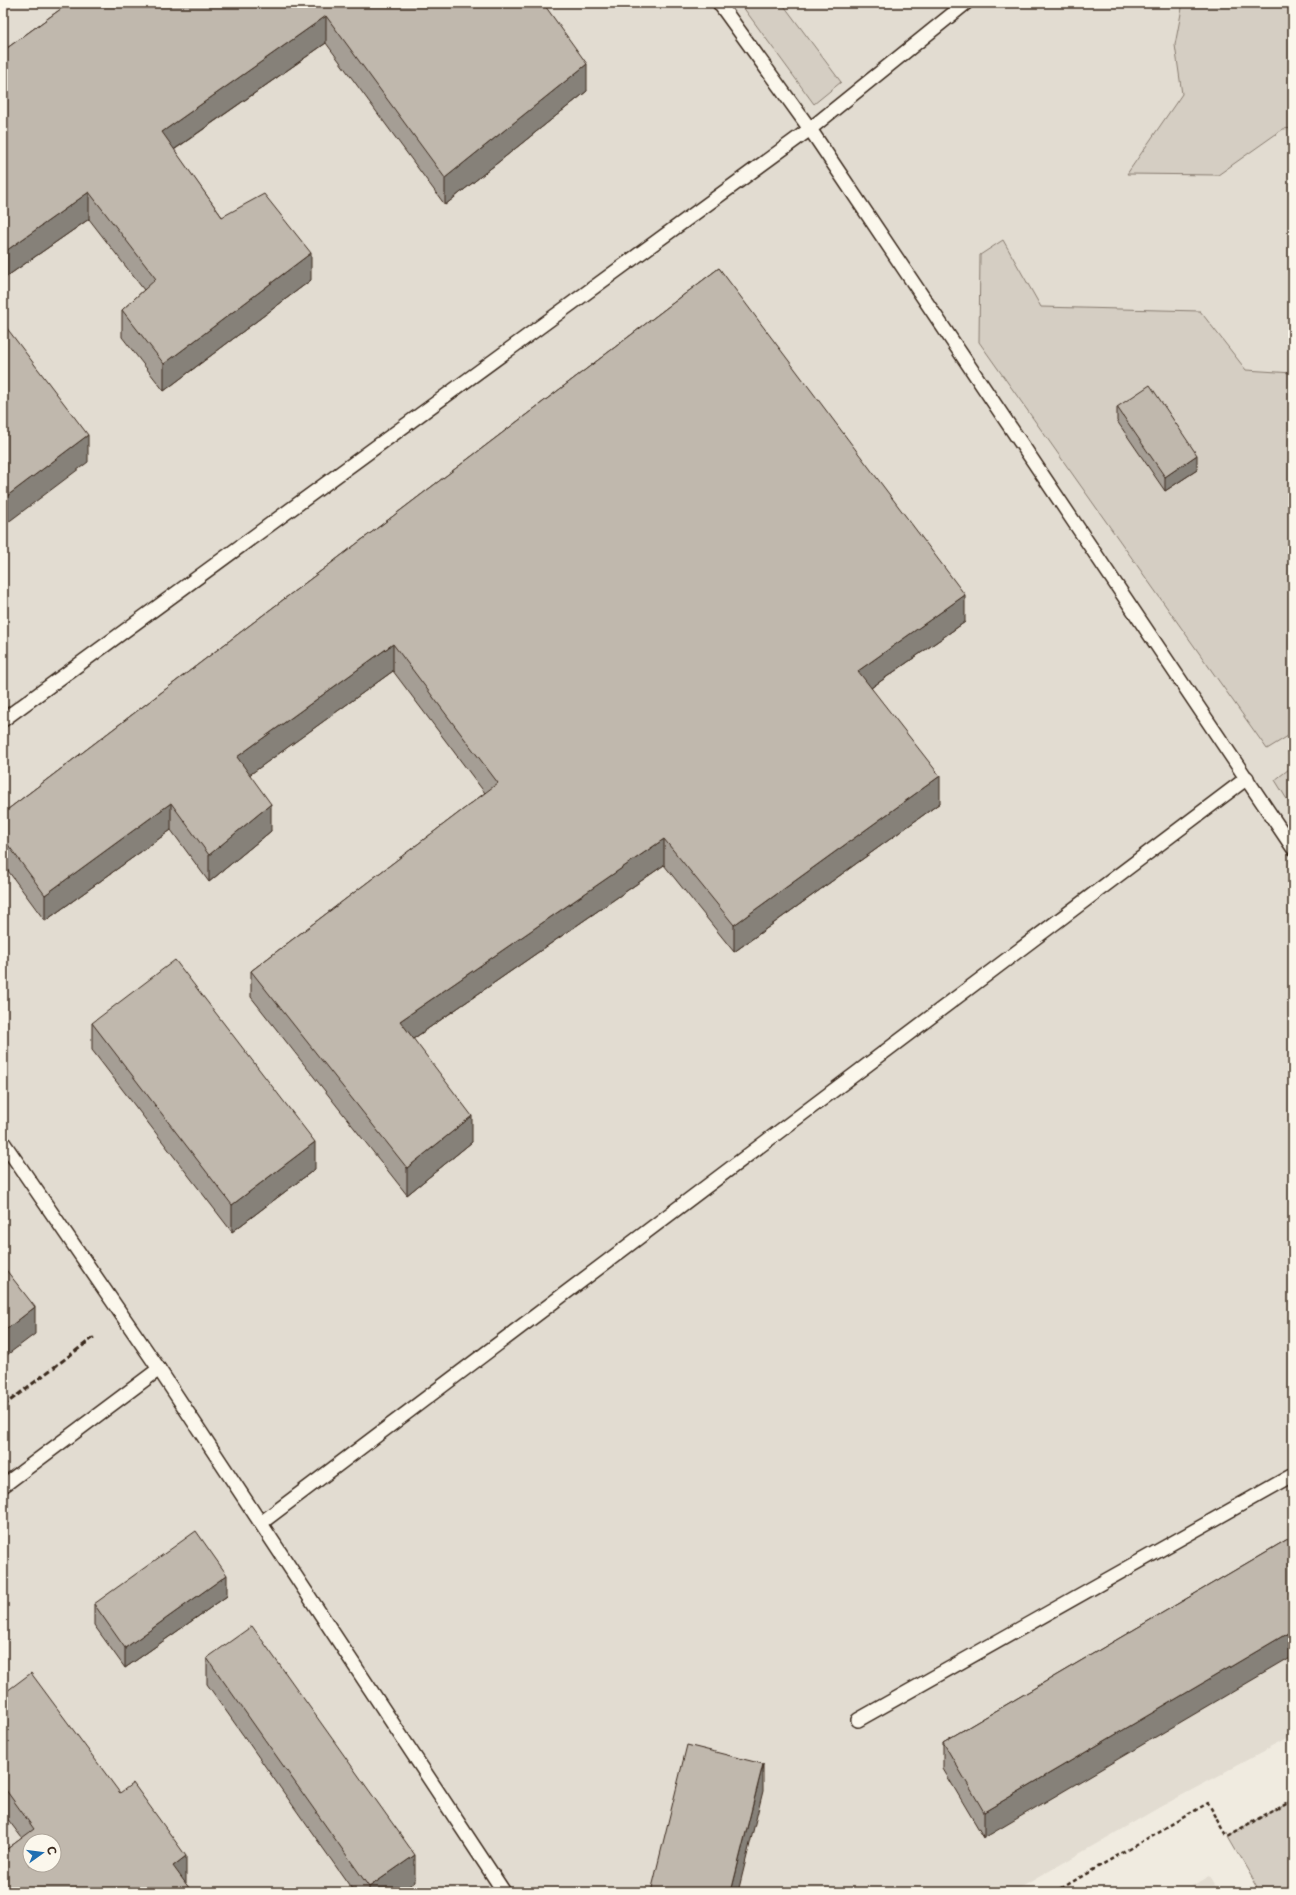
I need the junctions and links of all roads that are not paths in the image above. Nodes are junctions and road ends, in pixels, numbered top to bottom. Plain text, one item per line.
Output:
1 (719, 3) edge
2 (966, 3) edge
3 (810, 129) junction
4 (3, 720) edge
5 (1247, 778) junction
6 (1293, 848) edge
7 (3, 1142) edge
8 (159, 1369) junction
9 (1293, 1475) edge
10 (3, 1486) edge
11 (261, 1522) junction
12 (858, 1720) dead end
13 (504, 1892) edge

1 - 3 lane
2 - 3 lane
3 - 4 lane
3 - 5 lane
5 - 6 lane
5 - 11 lane
7 - 8 lane
8 - 10 lane
8 - 11 lane
9 - 12 lane
11 - 13 lane

